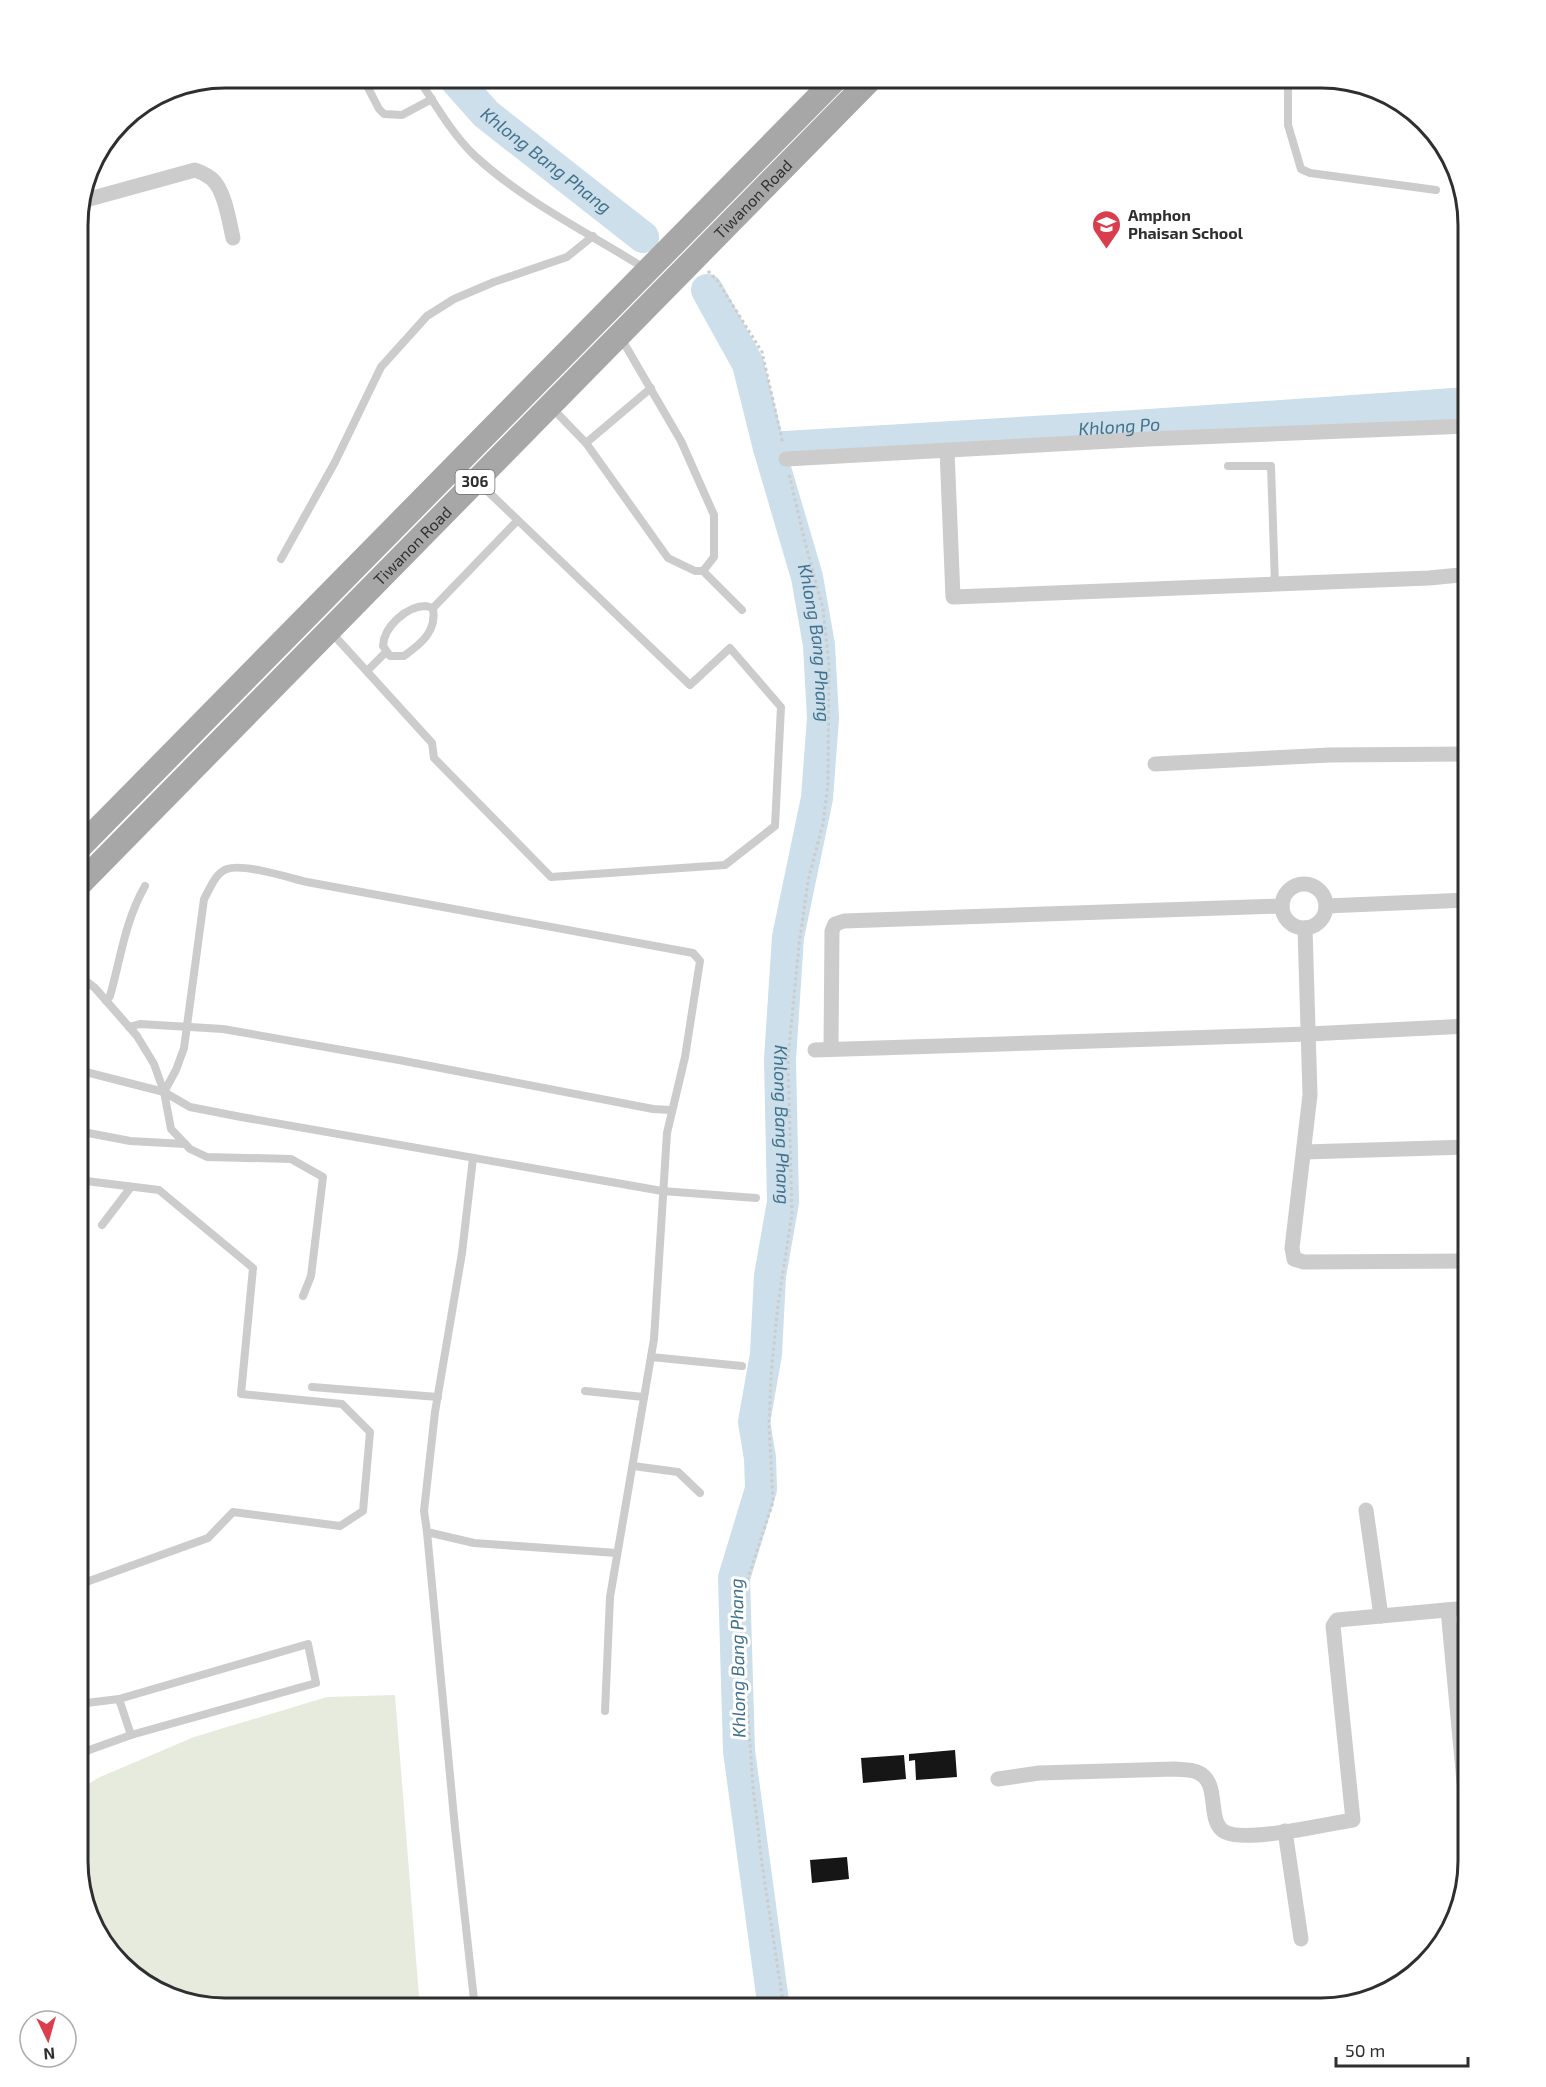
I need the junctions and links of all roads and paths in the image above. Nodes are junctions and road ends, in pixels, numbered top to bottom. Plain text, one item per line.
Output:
1 (368, 88) edge
2 (425, 88) edge
3 (827, 89) edge
4 (862, 89) edge
5 (1288, 89) edge
6 (432, 99) junction
7 (1436, 190) dead end
8 (92, 198) edge
9 (593, 236) junction
10 (233, 238) dead end
11 (695, 259) junction
12 (648, 271) junction
13 (620, 335) junction
14 (651, 388) junction
15 (550, 406) junction
16 (1458, 426) edge
17 (781, 435) dead end
18 (586, 443) junction
19 (947, 450) junction
20 (786, 459) joint
21 (1228, 466) dead end
22 (476, 481) junction
23 (517, 520) junction
24 (281, 559) dead end
25 (703, 570) junction
26 (1458, 575) edge
27 (1275, 584) junction
28 (433, 608) junction
29 (742, 610) dead end
30 (330, 631) junction
31 (386, 652) junction
32 (367, 671) junction
33 (1458, 754) edge
34 (1155, 764) dead end
35 (89, 838) edge
36 (89, 875) edge
37 (145, 886) dead end
38 (1458, 900) edge
39 (1282, 906) junction
40 (1326, 906) junction
41 (1305, 928) junction
42 (89, 987) edge
43 (106, 1001) junction
44 (1458, 1026) edge
45 (129, 1027) junction
46 (188, 1027) junction
47 (1308, 1034) junction
48 (831, 1048) junction
49 (815, 1050) dead end
50 (88, 1073) edge
51 (164, 1092) junction
52 (671, 1110) junction
53 (88, 1133) edge
54 (185, 1144) junction
55 (1458, 1147) edge
56 (1304, 1152) junction
57 (473, 1158) junction
58 (88, 1181) edge
59 (131, 1187) junction
60 (662, 1191) junction
61 (756, 1198) dead end
62 (102, 1225) dead end
63 (1458, 1261) edge
64 (303, 1296) dead end
65 (651, 1356) junction
66 (742, 1366) dead end
67 (312, 1387) dead end
68 (585, 1390) dead end
69 (438, 1397) junction
70 (644, 1397) junction
71 (633, 1466) junction
72 (700, 1493) dead end
73 (1366, 1510) dead end
74 (427, 1532) junction
75 (617, 1552) junction
76 (88, 1581) edge
77 (1458, 1609) edge
78 (1448, 1610) junction
79 (1381, 1616) junction
80 (120, 1699) junction
81 (88, 1703) edge
82 (605, 1711) dead end
83 (1458, 1717) edge
84 (131, 1735) junction
85 (88, 1750) edge
86 (998, 1779) dead end
87 (1285, 1831) junction
88 (1301, 1939) dead end
89 (474, 1998) edge
90 (782, 1998) edge

1 - 6 lane
2 - 6 lane
3 - 12 main road, Tiwanon Road / 306
4 - 11 main road, Tiwanon Road / 306
5 - 7 lane
6 - 9 lane
8 - 10 street
9 - 12 lane
9 - 24 lane
11 - 13 main road, Tiwanon Road / 306
11 - 17 path
12 - 35 main road, Tiwanon Road / 306
13 - 14 lane
13 - 15 main road, Tiwanon Road / 306
14 - 18 lane
14 - 25 lane
15 - 18 lane
15 - 22 main road, Tiwanon Road / 306
16 - 19 street
18 - 25 lane
19 - 20 street
19 - 27 street
20 - 90 path
21 - 27 lane
22 - 23 lane
22 - 30 main road, Tiwanon Road / 306
23 - 28 lane
23 - 32 lane
25 - 29 lane
26 - 27 street
28 - 31 lane
28 - 31 lane
30 - 32 lane
30 - 36 main road, Tiwanon Road / 306
31 - 32 lane
33 - 34 street
37 - 43 lane
38 - 40 street
39 - 40 street
39 - 41 street
39 - 48 street
40 - 41 street
41 - 47 street
42 - 43 lane
43 - 45 lane
44 - 47 street
45 - 46 lane
45 - 51 lane
46 - 51 lane
46 - 52 lane
46 - 52 lane
47 - 48 street
47 - 56 street
48 - 49 street
50 - 51 lane
51 - 54 lane
51 - 57 lane
52 - 60 lane
53 - 54 lane
54 - 64 lane
55 - 56 street
56 - 63 street
57 - 60 lane
57 - 69 lane
58 - 59 lane
59 - 62 lane
59 - 76 lane
60 - 61 lane
60 - 65 lane
65 - 66 lane
65 - 70 lane
67 - 69 lane
68 - 70 lane
69 - 74 lane
70 - 71 lane
71 - 72 lane
71 - 75 lane
73 - 79 street
74 - 75 lane
74 - 89 lane
75 - 82 lane
77 - 78 street
78 - 79 street
78 - 83 street
79 - 87 street
80 - 81 lane
80 - 84 lane
80 - 84 lane
84 - 85 lane
86 - 87 street
87 - 88 street

